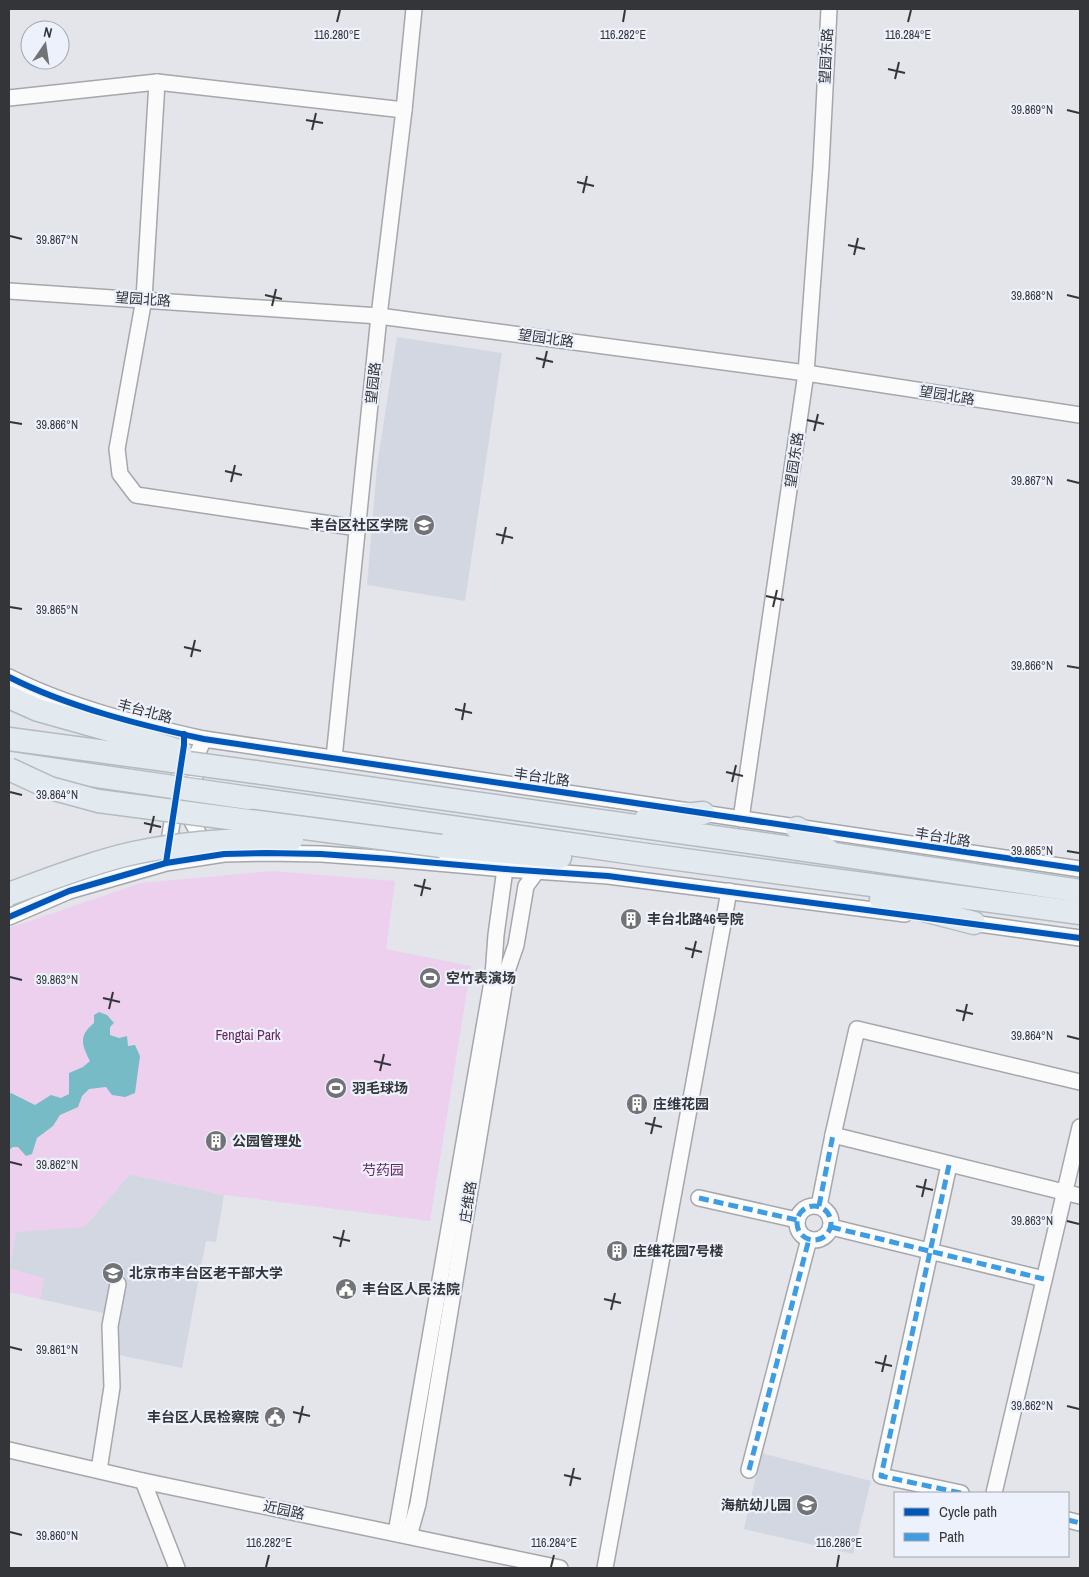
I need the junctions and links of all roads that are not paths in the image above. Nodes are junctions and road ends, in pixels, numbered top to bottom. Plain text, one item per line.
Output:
1 (414, 9) edge
2 (829, 9) edge
3 (157, 82) junction
4 (9, 98) edge
5 (404, 110) junction
6 (9, 291) edge
7 (144, 299) junction
8 (380, 316) junction
9 (806, 373) junction
10 (1080, 415) edge
11 (358, 528) junction
12 (9, 677) edge
13 (9, 697) edge
14 (184, 734) junction
15 (9, 739) edge
16 (204, 739) junction
17 (124, 745) junction
18 (334, 758) junction
19 (9, 763) edge
20 (9, 769) edge
21 (703, 813) junction
22 (742, 819) junction
23 (613, 823) junction
24 (797, 828) junction
25 (441, 846) junction
26 (224, 854) junction
27 (640, 854) junction
28 (832, 854) junction
29 (166, 863) junction
30 (505, 869) junction
31 (1080, 869) edge
32 (538, 871) junction
33 (791, 874) junction
34 (1070, 889) edge
35 (729, 891) junction
36 (9, 894) edge
37 (1080, 913) edge
38 (9, 917) edge
39 (974, 923) junction
40 (1080, 938) edge
41 (1080, 1082) edge
42 (1080, 1127) edge
43 (833, 1135) junction
44 (949, 1165) junction
45 (1064, 1193) junction
46 (1080, 1196) edge
47 (699, 1198) dead end
48 (819, 1206) junction
49 (797, 1220) junction
50 (831, 1227) junction
51 (809, 1239) junction
52 (929, 1252) junction
53 (1044, 1279) junction
54 (118, 1284) dead end
55 (9, 1450) edge
56 (99, 1470) junction
57 (749, 1470) dead end
58 (143, 1480) junction
59 (955, 1492) edge
60 (994, 1492) edge
61 (403, 1535) junction
62 (177, 1568) edge
63 (560, 1568) edge
64 (604, 1568) edge

1 - 5 street, 望园路
2 - 9 street, 望园东路
3 - 4 street
3 - 5 street
3 - 7 street
5 - 8 street, 望园路
6 - 7 street, 望园北路
7 - 8 street, 望园北路
7 - 11 street
8 - 9 street, 望园北路
8 - 11 street, 望园路
9 - 10 street, 望园北路
9 - 22 street, 望园东路
11 - 18 street, 望园路
12 - 14 street, 丰台北路
13 - 17 highway
14 - 16 street, 丰台北路
14 - 29 street
15 - 17 highway
16 - 18 street, 丰台北路
16 - 26 street
17 - 23 highway, bridge
18 - 21 street, 丰台北路
19 - 27 highway, bridge
20 - 25 highway, bridge
21 - 22 street, 丰台北路
21 - 23 highway
22 - 24 street, 丰台北路
23 - 28 highway
24 - 28 highway
24 - 31 street, 丰台北路
25 - 27 highway
25 - 36 highway, bridge
26 - 29 street
26 - 30 street
27 - 33 highway
28 - 34 highway
29 - 38 street
30 - 32 street
30 - 61 street, 庄维路
32 - 35 street
32 - 61 street, 庄维路
33 - 37 highway
33 - 39 highway
35 - 39 street
35 - 64 street
39 - 40 street
41 - 43 street
42 - 45 street
43 - 44 street
43 - 48 street
44 - 45 street
44 - 52 street
45 - 46 street
45 - 53 street
47 - 49 street
48 - 49 street
48 - 50 street
49 - 51 street
50 - 51 street
50 - 52 street
51 - 57 street
52 - 53 street
52 - 59 street
53 - 60 street
54 - 56 street
55 - 56 street, 近园路
56 - 58 street, 近园路
58 - 61 street, 近园路
58 - 62 street
61 - 63 street, 近园路

